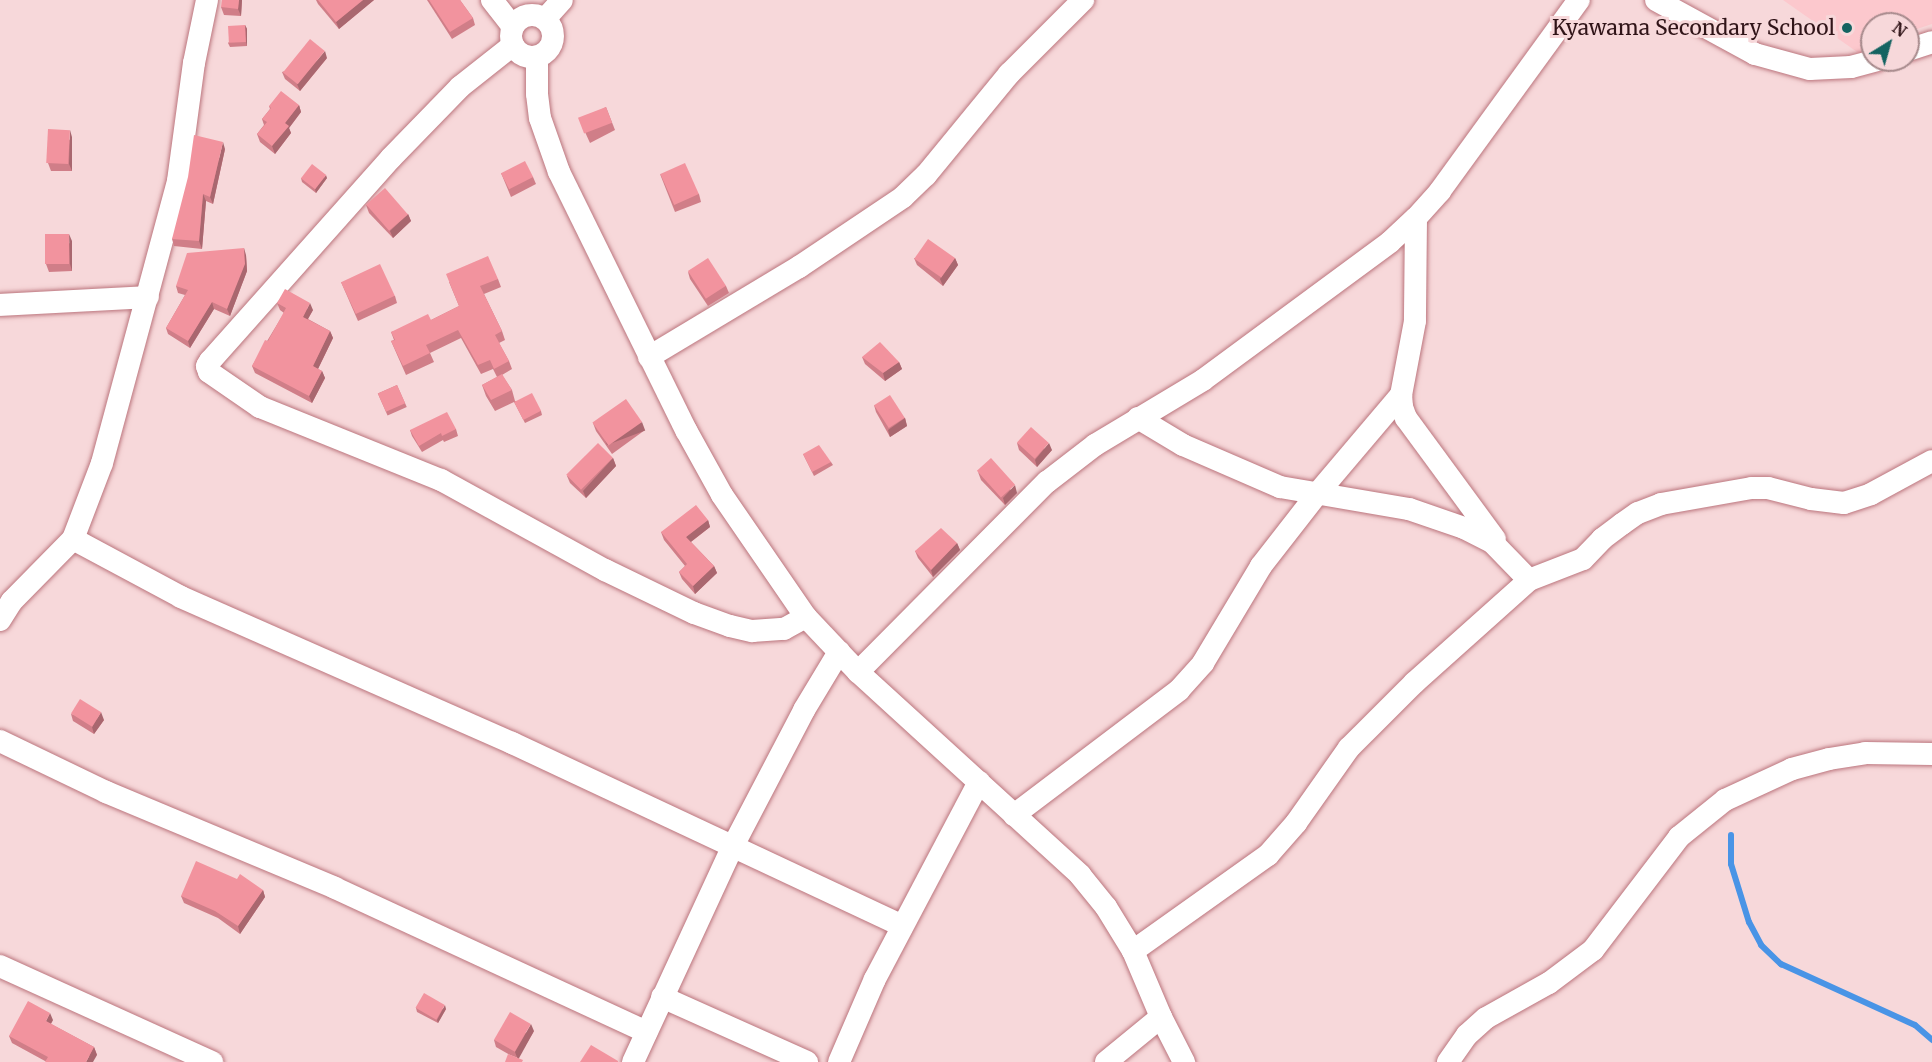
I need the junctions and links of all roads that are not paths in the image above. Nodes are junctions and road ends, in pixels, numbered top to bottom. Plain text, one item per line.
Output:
1 (207, 0) edge
2 (492, 0) edge
3 (562, 0) edge
4 (1083, 0) edge
5 (1579, 0) edge
6 (1656, 0) edge
7 (545, 19) junction
8 (513, 36) junction
9 (537, 57) junction
10 (1860, 65) edge
11 (1416, 218) junction
12 (148, 297) junction
13 (0, 305) edge
14 (650, 357) junction
15 (1401, 396) junction
16 (1138, 418) junction
17 (1932, 461) edge
18 (1317, 494) junction
19 (73, 539) junction
20 (1504, 552) junction
21 (1529, 580) junction
22 (806, 617) junction
23 (0, 620) edge
24 (839, 652) junction
25 (858, 672) junction
26 (0, 741) edge
27 (1932, 754) edge
28 (979, 782) junction
29 (1014, 815) junction
30 (732, 848) junction
31 (902, 926) junction
32 (1133, 951) junction
33 (0, 966) edge
34 (662, 997) junction
35 (1161, 1017) junction
36 (646, 1032) junction
37 (212, 1062) edge
38 (633, 1062) edge
39 (807, 1062) edge
40 (839, 1062) edge
41 (1106, 1062) edge
42 (1184, 1062) edge
43 (1448, 1062) edge

1 - 12 street
2 - 8 street
3 - 7 street
4 - 14 street
5 - 11 street
6 - 10 street
7 - 8 street
7 - 9 street
8 - 9 street
8 - 22 street
9 - 14 street
11 - 15 street
11 - 16 street
12 - 13 street
12 - 19 street
14 - 22 street
15 - 18 street
15 - 20 street
16 - 18 street
16 - 25 street
17 - 21 street
18 - 20 street
18 - 29 street
19 - 23 street
19 - 30 street
20 - 21 street
21 - 32 street
22 - 24 street
24 - 25 street
24 - 30 street
25 - 28 street
26 - 36 street
27 - 43 street
28 - 29 street
28 - 31 street
29 - 32 street
30 - 31 street
30 - 34 street
31 - 40 street
32 - 35 street
33 - 37 street
34 - 36 street
34 - 39 street
35 - 41 street
35 - 42 street
36 - 38 street

